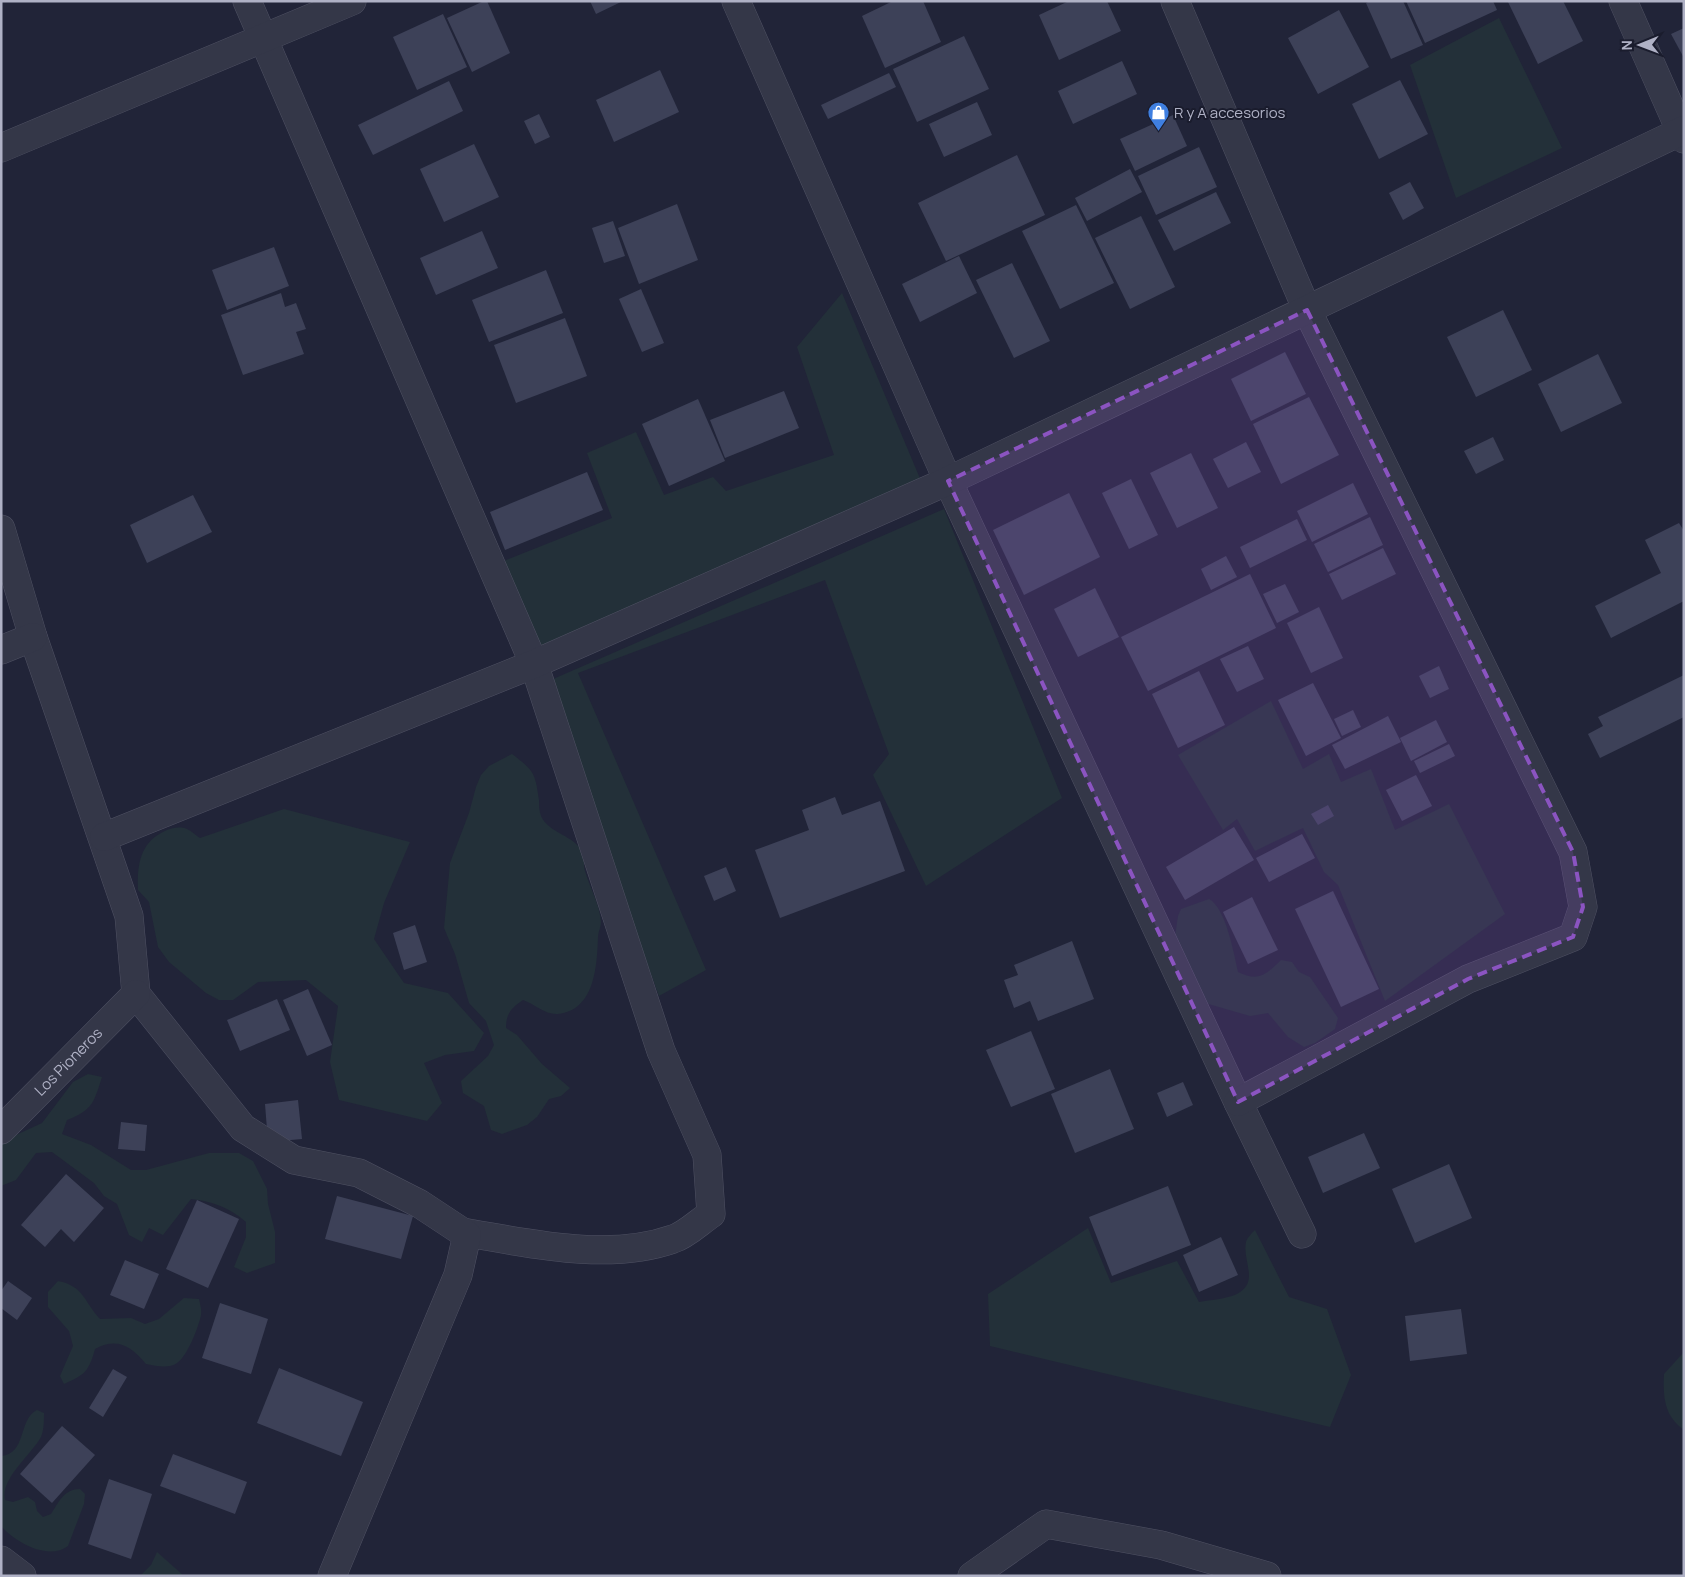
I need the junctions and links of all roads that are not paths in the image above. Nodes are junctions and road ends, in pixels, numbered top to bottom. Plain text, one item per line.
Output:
1 (248, 1) edge
2 (352, 1) edge
3 (736, 1) edge
4 (1175, 1) edge
5 (1623, 1) edge
6 (262, 38) junction
7 (1682, 134) edge
8 (1, 148) edge
9 (1308, 310) junction
10 (948, 481) junction
11 (1, 529) edge
12 (33, 637) junction
13 (1, 650) edge
14 (534, 664) junction
15 (104, 837) junction
16 (136, 994) junction
17 (1238, 1102) junction
18 (1, 1130) edge
19 (462, 1232) junction
20 (1302, 1234) dead end
21 (1, 1560) edge
22 (22, 1576) edge
23 (332, 1576) edge
24 (972, 1576) edge
25 (1267, 1576) edge

1 - 6 street
2 - 6 street
3 - 10 street
4 - 9 street
5 - 7 street
6 - 8 street
6 - 14 street
7 - 9 street
9 - 10 street
9 - 17 street
10 - 14 street
10 - 17 street
11 - 12 street
12 - 13 street
12 - 15 street
14 - 15 street
14 - 19 street
15 - 16 street
16 - 18 street, Los Pioneros
16 - 19 street
17 - 20 street
19 - 23 street
21 - 22 street
24 - 25 street

